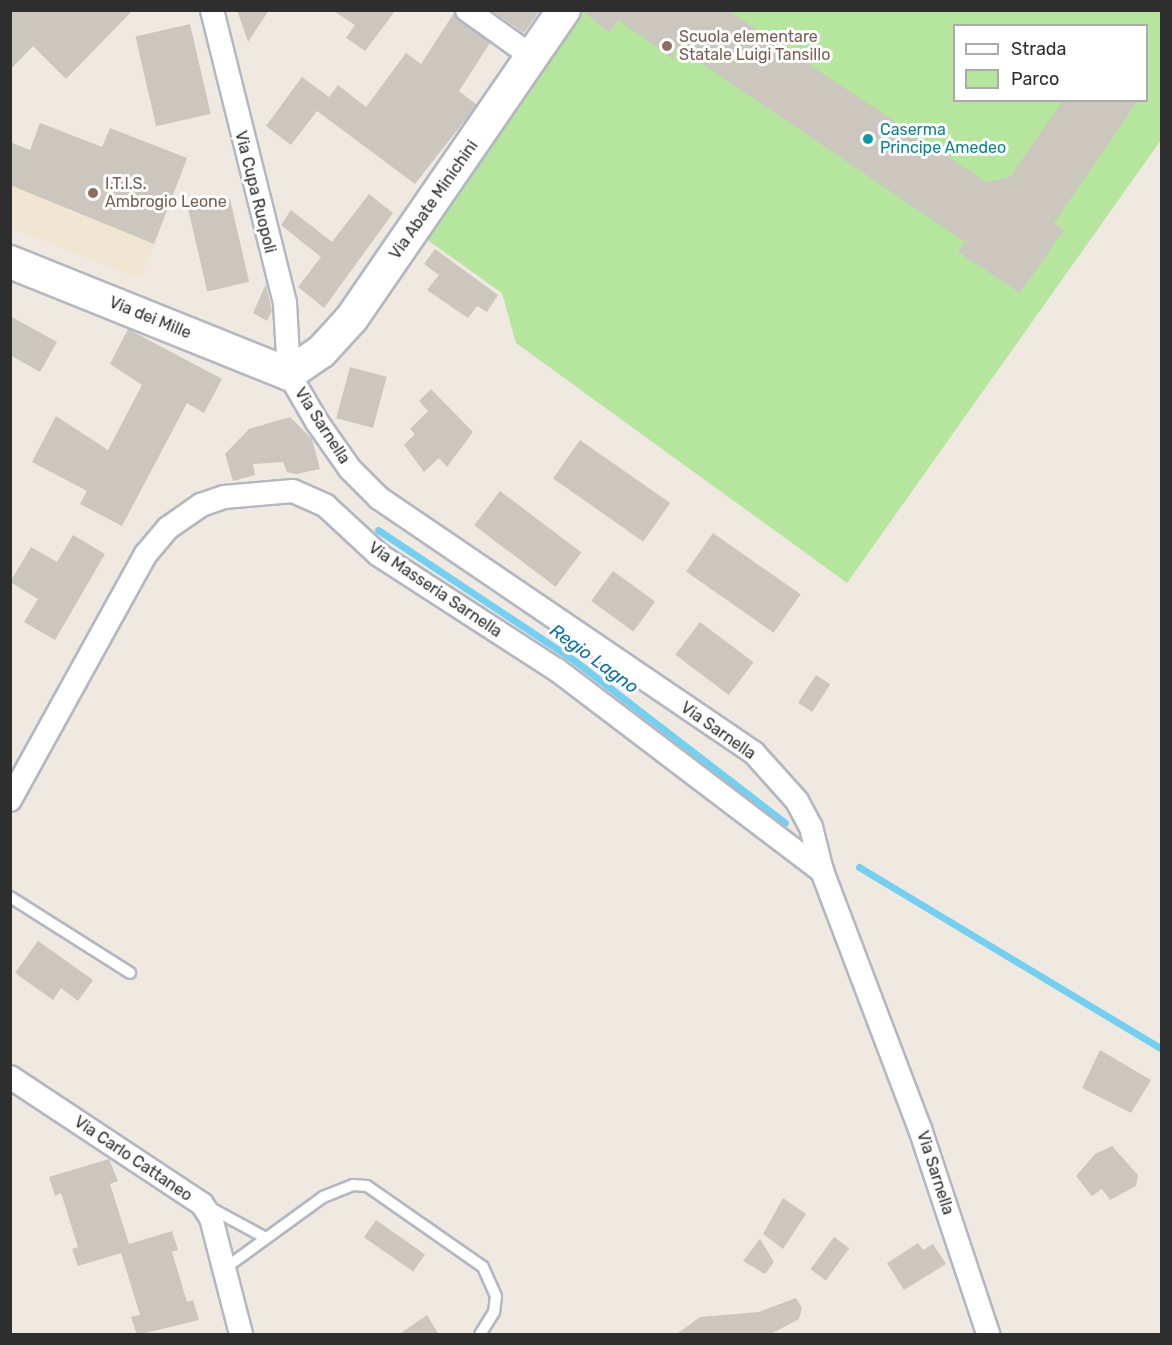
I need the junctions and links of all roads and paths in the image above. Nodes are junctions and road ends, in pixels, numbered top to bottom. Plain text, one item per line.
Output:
1 (212, 10) edge
2 (467, 10) edge
3 (564, 10) edge
4 (533, 57) junction
5 (10, 262) edge
6 (289, 374) junction
7 (379, 498) junction
8 (355, 529) junction
9 (10, 800) edge
10 (822, 871) junction
11 (10, 897) edge
12 (130, 973) dead end
13 (10, 1077) edge
14 (202, 1204) junction
15 (266, 1238) junction
16 (224, 1269) junction
17 (241, 1335) edge
18 (480, 1335) edge
19 (988, 1335) edge

1 - 6 street, Via Cupa Ruopoli
2 - 4 street
3 - 4 street, Via Abate Minichini
4 - 6 street, Via Abate Minichini
5 - 6 street, Via dei Mille
6 - 7 street, Via Sarnella
7 - 8 street
7 - 10 street, Via Sarnella
8 - 9 street, Via Masseria Sarnella
8 - 10 street, Via Masseria Sarnella
10 - 19 street, Via Sarnella
11 - 12 lane
13 - 14 street, Via Carlo Cattaneo
14 - 15 lane
14 - 16 street, Via Carlo Cattaneo
15 - 16 lane
15 - 18 lane
16 - 17 street, Via Carlo Cattaneo

